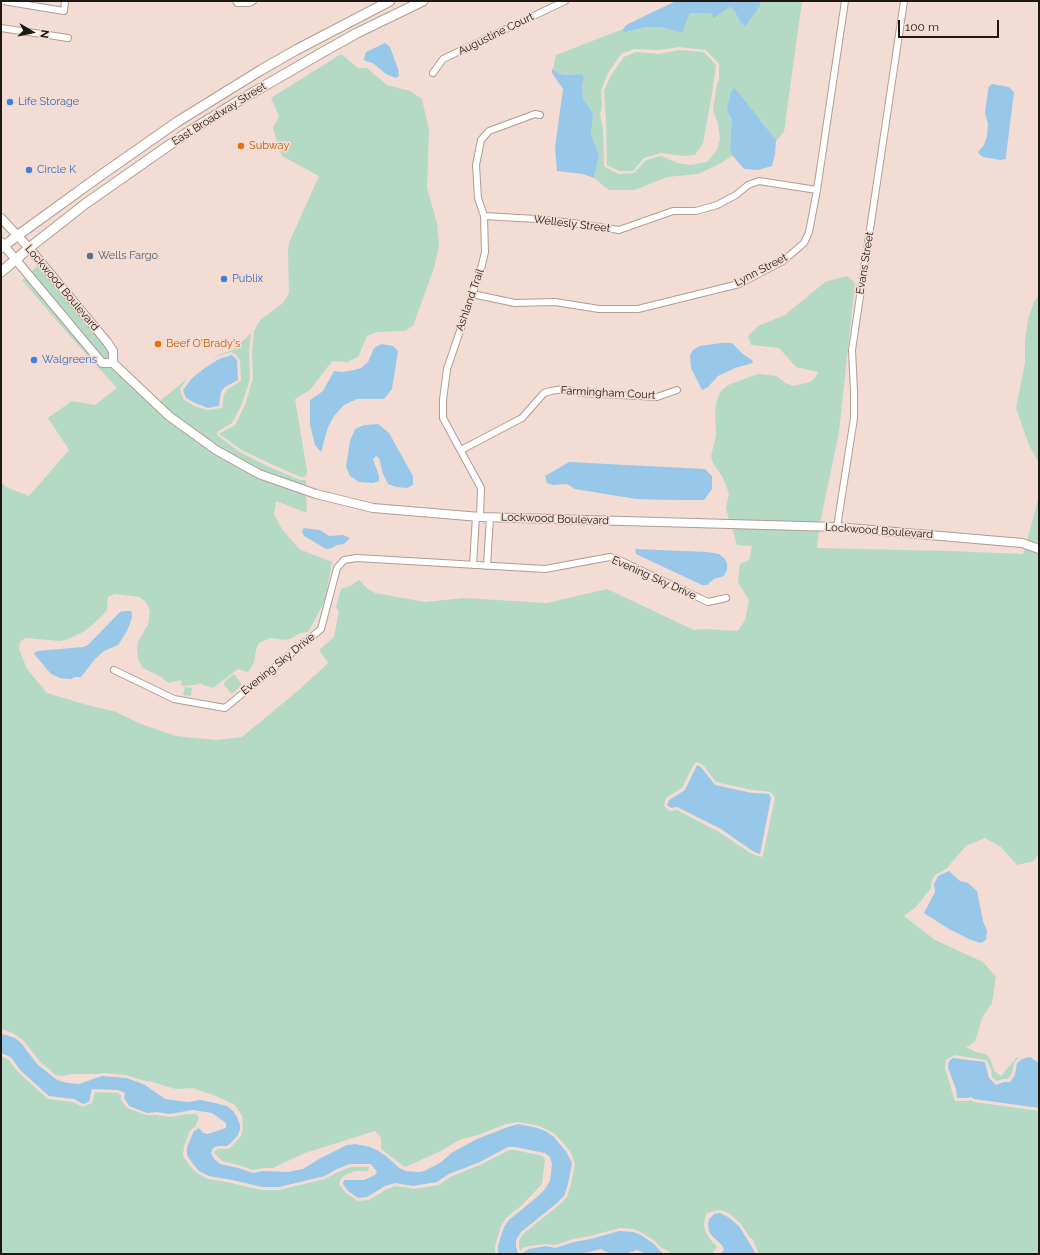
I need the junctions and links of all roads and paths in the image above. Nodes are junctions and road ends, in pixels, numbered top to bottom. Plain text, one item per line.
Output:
1 (3, 1) edge
2 (65, 1) edge
3 (236, 1) edge
4 (253, 1) edge
5 (390, 1) edge
6 (423, 1) edge
7 (565, 1) edge
8 (845, 1) edge
9 (904, 1) edge
10 (1, 28) edge
11 (68, 38) dead end
12 (433, 73) dead end
13 (540, 115) dead end
14 (177, 122) junction
15 (185, 134) junction
16 (817, 190) junction
17 (484, 216) junction
18 (1, 218) edge
19 (17, 236) junction
20 (2, 246) edge
21 (29, 248) junction
22 (16, 259) junction
23 (1, 272) edge
24 (472, 294) junction
25 (113, 363) junction
26 (677, 390) dead end
27 (461, 450) junction
28 (478, 516) junction
29 (490, 517) junction
30 (837, 526) junction
31 (1039, 549) edge
32 (473, 565) junction
33 (487, 566) junction
34 (726, 598) dead end
35 (114, 670) dead end

1 - 2 street
3 - 4 street
5 - 14 main road, East Broadway Street
6 - 15 main road, East Broadway Street
7 - 12 street, Augustine Court
8 - 16 street, Lynn Street
9 - 30 street, Evans Street
10 - 11 street
13 - 17 street, Ashland Trail
14 - 15 main road
14 - 19 main road, East Broadway Street
15 - 21 main road, East Broadway Street
16 - 17 street, Wellesly Street
16 - 24 street, Lynn Street
17 - 24 street, Ashland Trail
18 - 19 street, Lockwood Boulevard
19 - 20 main road, East Broadway Street
19 - 21 street, Lockwood Boulevard
20 - 22 street, Lockwood Boulevard
21 - 22 main road, East Broadway Street
21 - 25 street, Lockwood Boulevard
22 - 23 main road, East Broadway Street
22 - 25 street, Lockwood Boulevard
24 - 27 street, Ashland Trail
25 - 28 street, Lockwood Boulevard
26 - 27 street, Farmingham Court
27 - 28 street, Ashland Trail
28 - 29 street, Lockwood Boulevard
28 - 32 street
29 - 30 street, Lockwood Boulevard
29 - 33 street
30 - 31 street, Lockwood Boulevard
32 - 33 street, Evening Sky Drive
32 - 35 street, Evening Sky Drive
33 - 34 street, Evening Sky Drive

